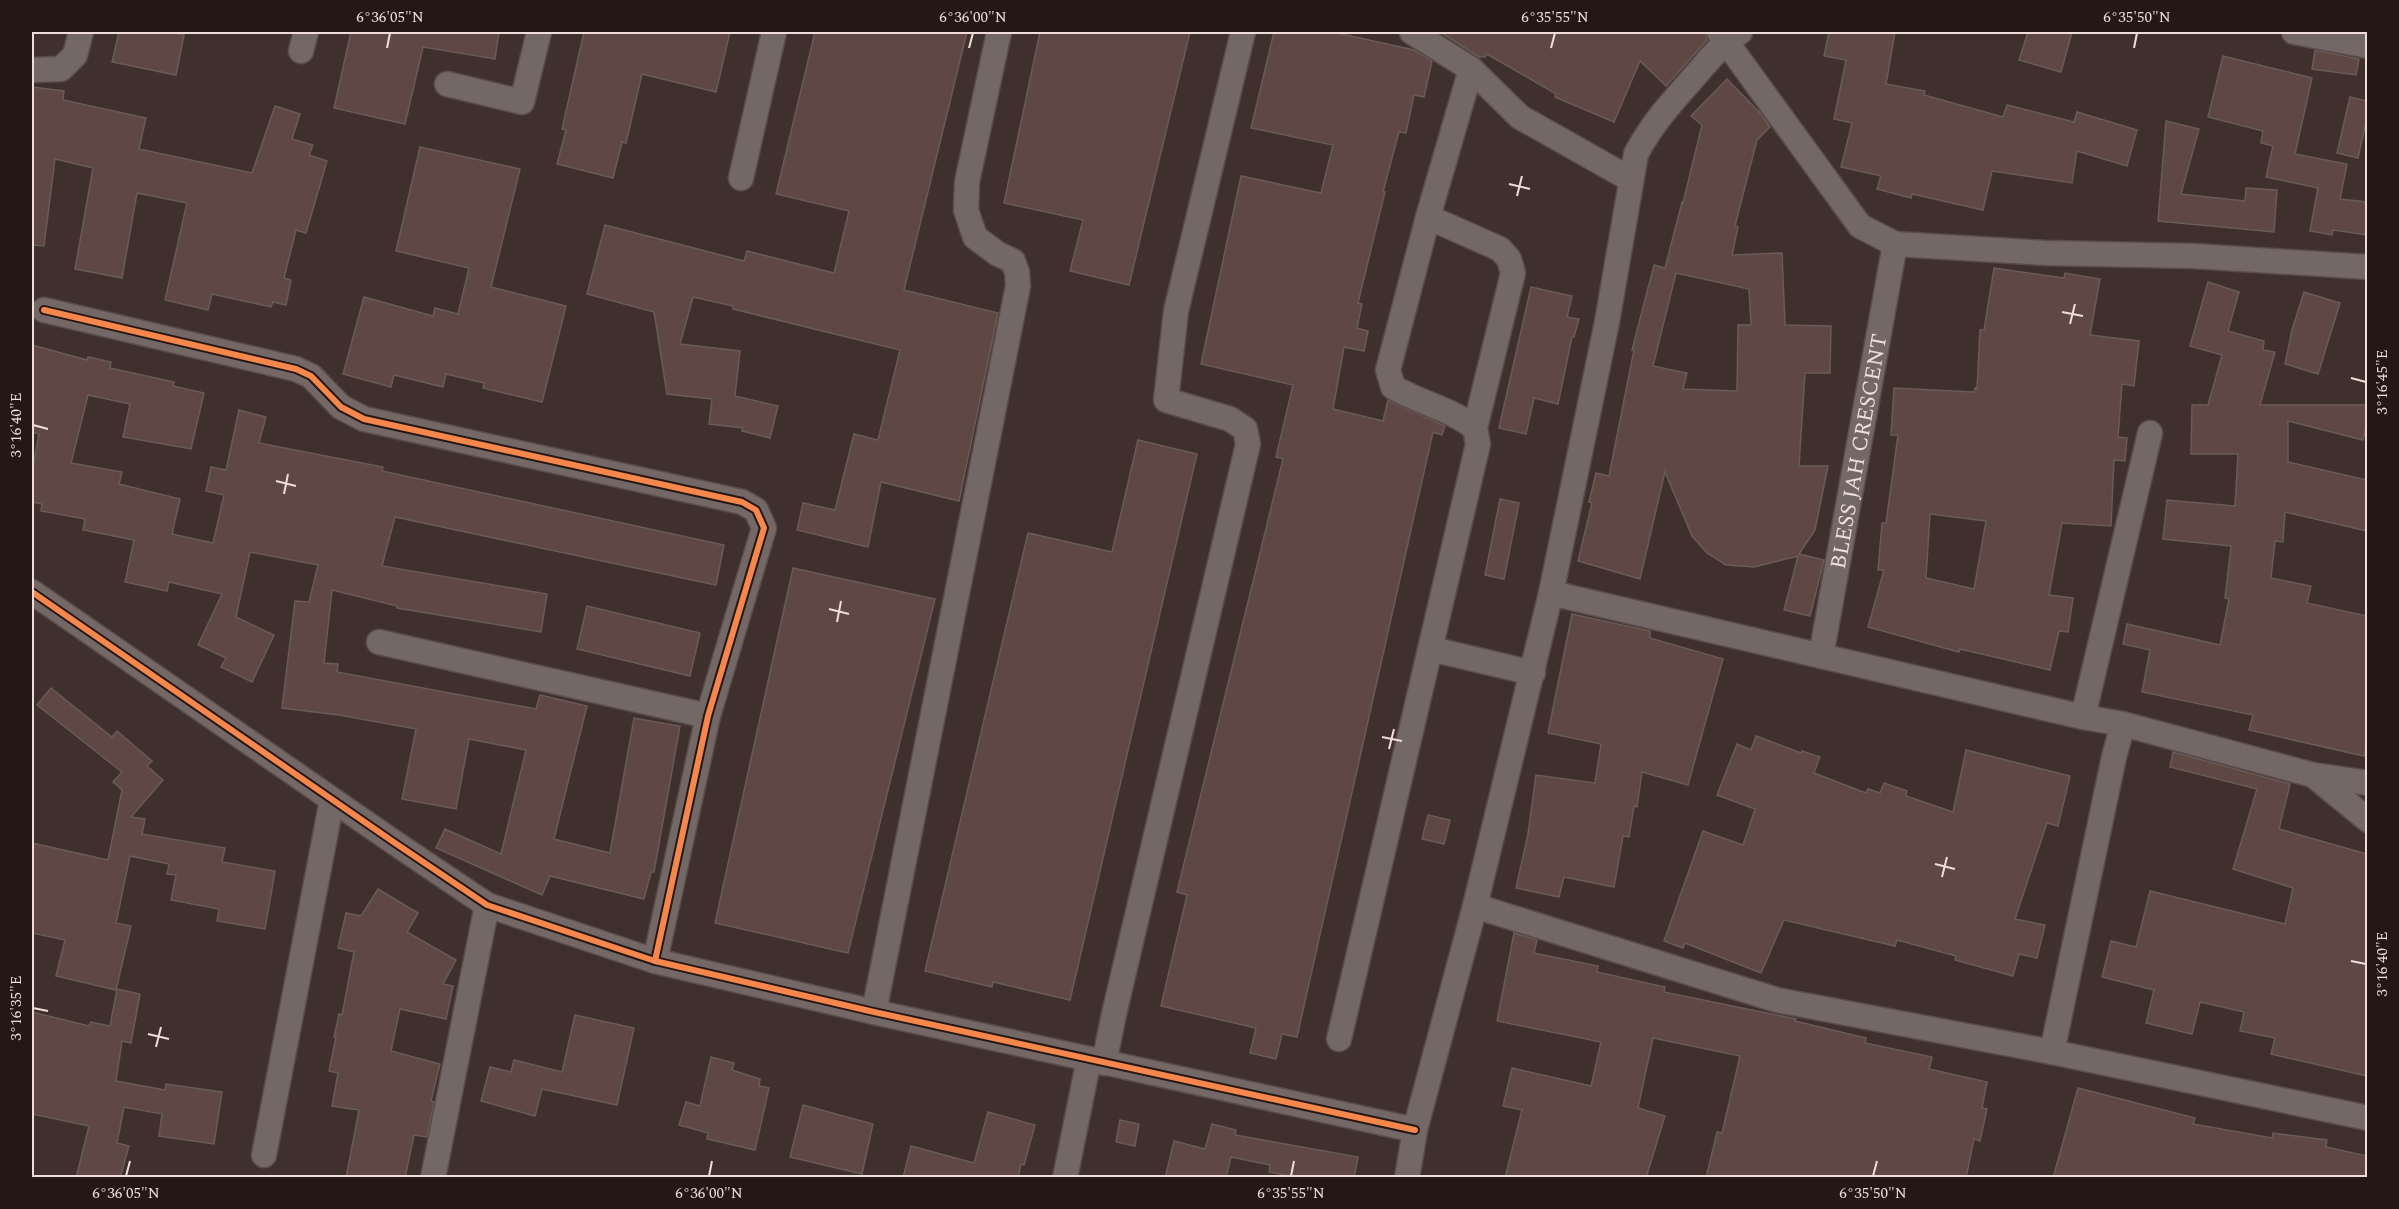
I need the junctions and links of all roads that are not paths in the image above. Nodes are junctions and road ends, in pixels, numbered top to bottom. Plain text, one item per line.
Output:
1 (81, 32) edge
2 (539, 32) edge
3 (774, 32) edge
4 (999, 32) edge
5 (1243, 32) edge
6 (1412, 32) edge
7 (2294, 32) edge
8 (1728, 35) edge
9 (2367, 46) edge
10 (1471, 69) junction
11 (32, 70) edge
12 (447, 84) dead end
13 (741, 178) dead end
14 (1630, 179) junction
15 (1428, 217) junction
16 (1895, 244) junction
17 (2367, 267) edge
18 (44, 310) dead end
19 (1475, 428) junction
20 (2150, 433) dead end
21 (32, 592) edge
22 (1551, 593) junction
23 (379, 642) dead end
24 (1431, 650) junction
25 (1821, 656) junction
26 (1533, 673) junction
27 (708, 716) junction
28 (2083, 717) junction
29 (2123, 724) junction
30 (2313, 775) junction
31 (2367, 783) edge
32 (332, 800) junction
33 (2367, 820) edge
34 (487, 905) junction
35 (1474, 906) junction
36 (655, 961) junction
37 (874, 1012) junction
38 (1339, 1039) dead end
39 (2052, 1052) junction
40 (1097, 1061) junction
41 (2367, 1118) edge
42 (1415, 1130) junction
43 (264, 1155) dead end
44 (433, 1178) edge
45 (1065, 1178) edge
46 (1407, 1178) edge

1 - 11 street
2 - 12 street
3 - 13 street
4 - 37 street
5 - 40 street
6 - 10 street
7 - 9 street
8 - 14 street
8 - 16 street
10 - 14 street
10 - 15 street
14 - 22 street
15 - 19 street
15 - 19 street
16 - 17 street
16 - 25 street, BLESS JAH CRESCENT
18 - 27 street
19 - 24 street
20 - 28 street
21 - 32 street
22 - 25 street
22 - 26 street
23 - 27 street
24 - 26 street
24 - 38 street
25 - 28 street
26 - 35 street
27 - 36 street
28 - 29 street
29 - 30 street
29 - 39 street
30 - 31 street
30 - 33 street
32 - 34 street
32 - 43 street
34 - 36 street
34 - 44 street
35 - 39 street
35 - 42 street
36 - 37 street
37 - 40 street
39 - 41 street
40 - 42 street
40 - 45 street
42 - 46 street

